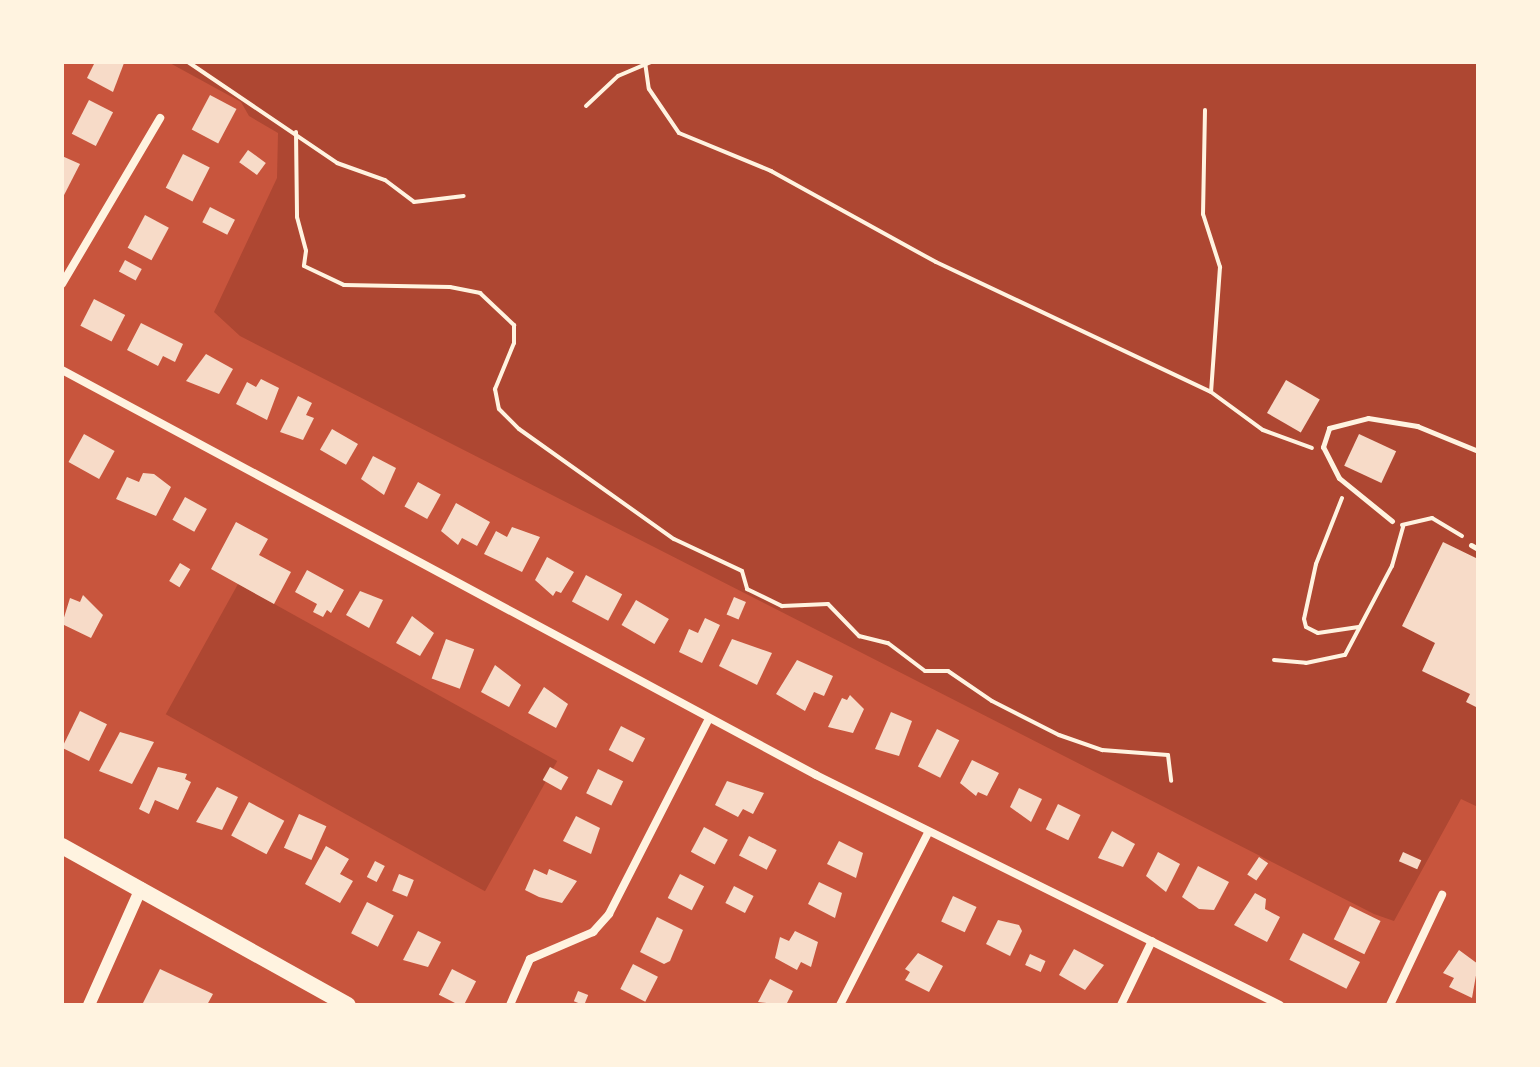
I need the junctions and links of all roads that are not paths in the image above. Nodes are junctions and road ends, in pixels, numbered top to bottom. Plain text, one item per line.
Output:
1 (160, 118) dead end
2 (62, 284) edge
3 (62, 370) edge
4 (1478, 451) edge
5 (1392, 521) road end
6 (1471, 545) road end
7 (1478, 549) edge
8 (709, 719) junction
9 (928, 833) junction
10 (62, 846) edge
11 (141, 888) junction
12 (1442, 895) dead end
13 (1152, 941) junction
14 (89, 1005) edge
15 (348, 1005) edge
16 (510, 1005) edge
17 (840, 1005) edge
18 (1121, 1005) edge
19 (1280, 1005) edge
20 (1390, 1005) edge

1 - 2 street
3 - 8 street
4 - 5 lane
6 - 7 lane
8 - 9 street
8 - 16 street
9 - 13 street
9 - 17 street
10 - 11 main road
11 - 14 street
11 - 15 main road
12 - 20 street
13 - 18 street
13 - 19 street

